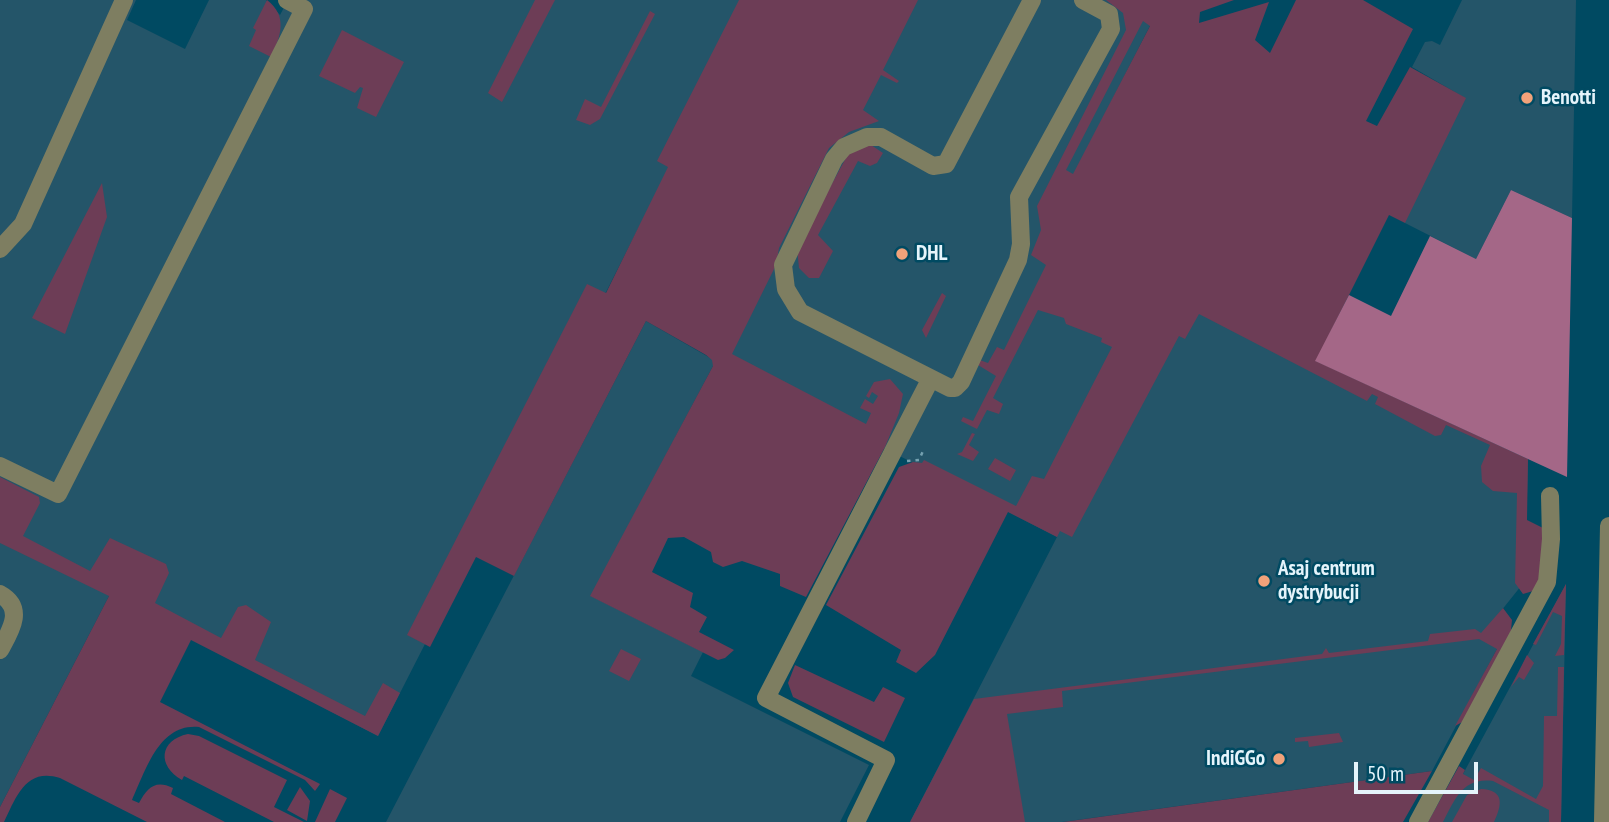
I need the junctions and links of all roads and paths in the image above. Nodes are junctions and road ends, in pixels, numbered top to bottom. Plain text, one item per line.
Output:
1 (124, 0) edge
2 (287, 0) edge
3 (1032, 0) edge
4 (1083, 0) edge
5 (0, 249) edge
6 (930, 380) junction
7 (923, 451) dead end
8 (898, 465) dead end
9 (0, 466) edge
10 (1550, 496) dead end
11 (1609, 526) edge
12 (0, 594) edge
13 (0, 650) edge
14 (856, 822) edge
15 (1419, 822) edge
16 (1603, 822) edge

1 - 5 lane
2 - 9 lane
3 - 6 lane
4 - 6 lane
6 - 14 lane
7 - 8 path
10 - 15 lane
11 - 16 lane
12 - 13 lane

